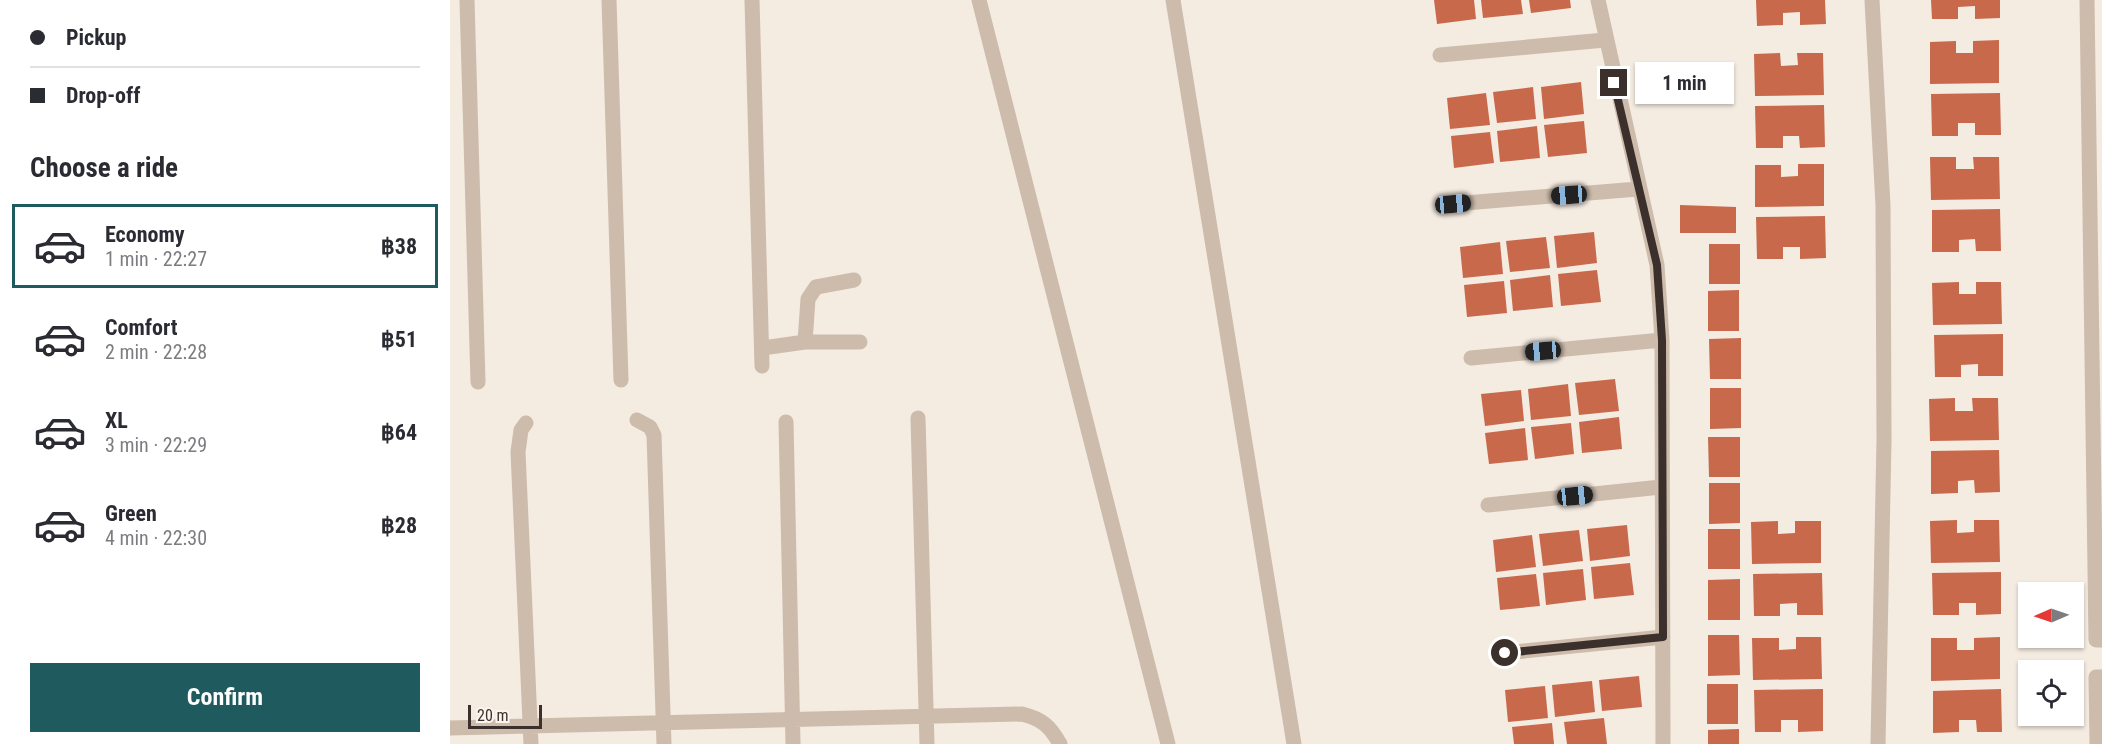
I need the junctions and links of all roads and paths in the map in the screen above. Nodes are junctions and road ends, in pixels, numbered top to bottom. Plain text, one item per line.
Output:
1 (467, 0) edge
2 (609, 0) edge
3 (752, 0) edge
4 (979, 0) edge
5 (1173, 0) edge
6 (1598, 0) edge
7 (1872, 0) edge
8 (2087, 0) edge
9 (1605, 40) junction
10 (1440, 55) dead end
11 (1638, 189) junction
12 (1453, 204) dead end
13 (854, 280) dead end
14 (1662, 340) junction
15 (805, 342) junction
16 (860, 342) dead end
17 (762, 348) junction
18 (1472, 358) dead end
19 (762, 366) dead end
20 (621, 380) dead end
21 (478, 382) dead end
22 (918, 418) dead end
23 (637, 420) dead end
24 (786, 422) dead end
25 (526, 423) dead end
26 (1661, 487) junction
27 (1488, 506) dead end
28 (1663, 637) junction
29 (2102, 640) edge
30 (1505, 653) dead end
31 (2102, 677) edge
32 (926, 716) junction
33 (792, 720) junction
34 (663, 723) junction
35 (531, 726) junction
36 (450, 728) edge
37 (531, 744) edge
38 (664, 744) edge
39 (793, 744) edge
40 (927, 744) edge
41 (1060, 744) edge
42 (1168, 744) edge
43 (1294, 744) edge
44 (1663, 744) edge
45 (1878, 744) edge
46 (2097, 744) edge

1 - 21 street
2 - 20 street
3 - 17 street
4 - 42 street
5 - 43 street
6 - 9 street
7 - 45 street
8 - 29 street
9 - 10 street
9 - 11 street
11 - 12 street
11 - 14 street
13 - 15 street
14 - 18 street
14 - 26 street
15 - 16 street
15 - 17 street
17 - 19 street
22 - 32 street
23 - 34 street
24 - 33 street
25 - 35 street
26 - 27 street
26 - 28 street
28 - 30 street
28 - 44 street
31 - 46 street
32 - 33 street
32 - 40 street
32 - 41 street
33 - 34 street
33 - 39 street
34 - 35 street
34 - 38 street
35 - 36 street
35 - 37 street

